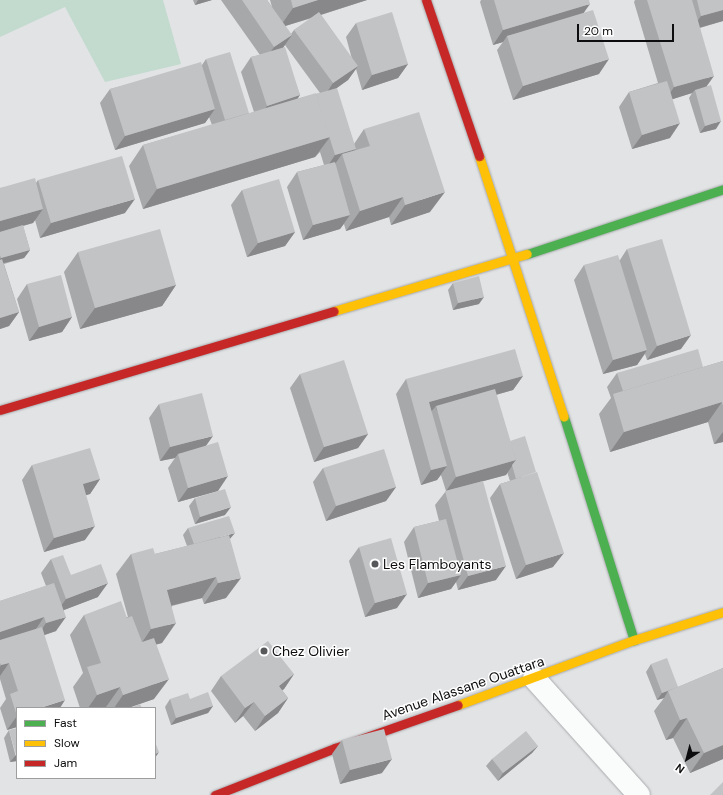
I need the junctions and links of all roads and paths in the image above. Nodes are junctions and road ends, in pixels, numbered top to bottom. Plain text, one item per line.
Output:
1 (426, 0) edge
2 (723, 190) edge
3 (514, 258) junction
4 (0, 410) edge
5 (723, 612) edge
6 (634, 640) junction
7 (534, 678) junction
8 (215, 795) edge
9 (639, 795) edge

1 - 3 street
2 - 3 street
3 - 4 street
3 - 6 street
5 - 6 street, Avenue Alassane Ouattara
6 - 7 street, Avenue Alassane Ouattara
7 - 8 street, Avenue Alassane Ouattara
7 - 9 street

